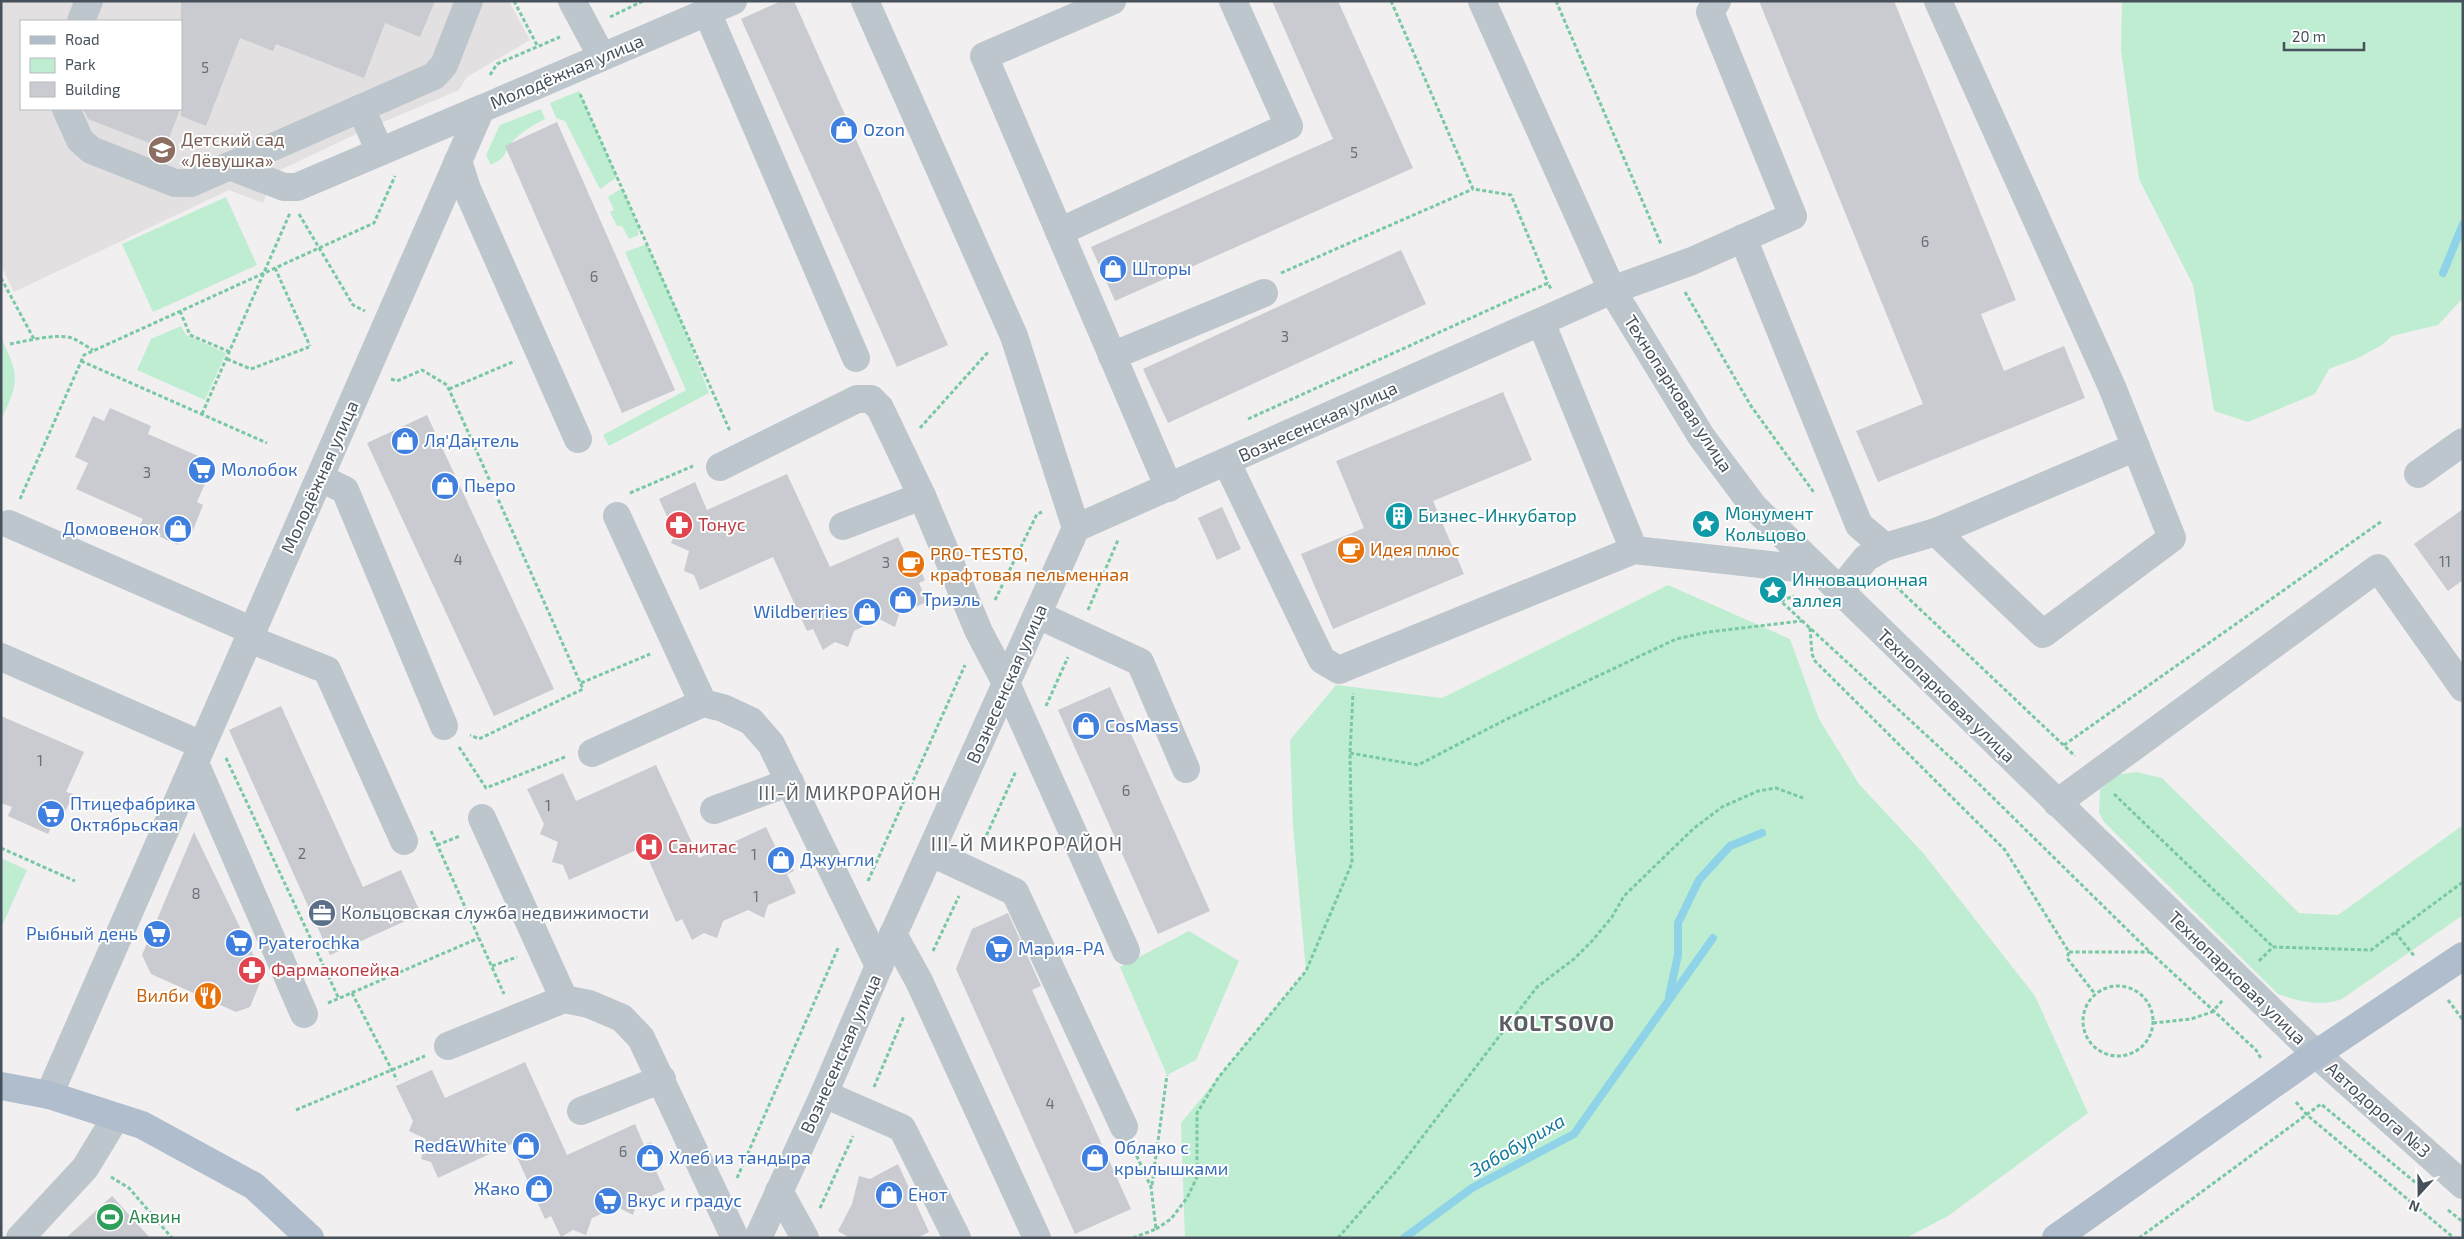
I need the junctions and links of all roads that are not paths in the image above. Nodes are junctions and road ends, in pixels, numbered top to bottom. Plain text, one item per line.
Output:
1 (89, 1) edge
2 (469, 1) edge
3 (572, 1) edge
4 (733, 1) edge
5 (865, 1) edge
6 (1112, 1) edge
7 (1233, 1) edge
8 (1482, 1) edge
9 (1717, 1) edge
10 (1938, 1) edge
11 (707, 12) junction
12 (81, 20) edge
13 (602, 57) junction
14 (361, 108) junction
15 (481, 109) junction
16 (66, 110) edge
17 (380, 152) junction
18 (458, 161) junction
19 (229, 166) junction
20 (1059, 232) junction
21 (1743, 238) junction
22 (1612, 290) junction
23 (1264, 293) road end
24 (1547, 319) junction
25 (1112, 356) junction
26 (856, 358) dead end
27 (578, 440) dead end
28 (2463, 442) edge
29 (2136, 447) junction
30 (730, 462) road end
31 (1227, 463) junction
32 (2418, 474) dead end
33 (320, 478) junction
34 (1169, 488) junction
35 (922, 496) junction
36 (618, 516) road end
37 (9, 524) road end
38 (843, 526) dead end
39 (1076, 528) junction
40 (1936, 532) junction
41 (1885, 547) junction
42 (1634, 550) junction
43 (1816, 570) junction
44 (1839, 591) junction
45 (1038, 615) junction
46 (251, 635) junction
47 (1, 657) edge
48 (1006, 683) junction
49 (2463, 688) edge
50 (703, 703) junction
51 (444, 726) road end
52 (198, 754) junction
53 (592, 754) road end
54 (1186, 769) dead end
55 (790, 782) junction
56 (2057, 803) junction
57 (714, 810) dead end
58 (482, 818) dead end
59 (404, 841) road end
60 (932, 853) junction
61 (893, 934) junction
62 (1126, 952) dead end
63 (2463, 956) edge
64 (879, 966) junction
65 (564, 999) junction
66 (304, 1014) road end
67 (448, 1046) road end
68 (2316, 1054) junction
69 (662, 1079) junction
70 (1, 1086) edge
71 (824, 1094) junction
72 (49, 1095) junction
73 (581, 1111) dead end
74 (116, 1117) junction
75 (1124, 1126) road end
76 (2463, 1185) edge
77 (779, 1191) junction
78 (20, 1238) edge
79 (310, 1238) edge
80 (736, 1238) edge
81 (758, 1238) edge
82 (805, 1238) edge
83 (957, 1238) edge
84 (1037, 1238) edge
85 (2056, 1238) edge

1 - 12 street
2 - 14 street
3 - 13 street
4 - 11 street, Молодёжная улица
5 - 39 street
6 - 20 street
7 - 20 street
8 - 22 street, Технопарковая улица
9 - 21 street, Вознесенская улица
10 - 29 street
11 - 13 street, Молодёжная улица
11 - 26 street
13 - 15 street, Молодёжная улица
14 - 17 street
14 - 19 street
15 - 17 street
15 - 18 street, Молодёжная улица
16 - 19 street
17 - 19 street
18 - 27 street
18 - 33 street, Молодёжная улица
20 - 25 street
21 - 22 street, Вознесенская улица
21 - 41 street
22 - 24 street, Вознесенская улица
22 - 43 street, Технопарковая улица
23 - 25 street
24 - 31 street, Вознесенская улица
24 - 42 street
25 - 34 street
28 - 32 street
29 - 40 street
29 - 40 street
30 - 35 street
31 - 34 street, Вознесенская улица
31 - 42 street
33 - 46 street, Молодёжная улица
33 - 51 street
34 - 39 street, Вознесенская улица
35 - 38 street
35 - 48 street
36 - 50 street
37 - 46 street
39 - 45 street, Вознесенская улица
40 - 41 street
41 - 44 street
42 - 43 street
43 - 44 street, Технопарковая улица
44 - 56 street, Технопарковая улица
45 - 48 street, Вознесенская улица
45 - 54 street
46 - 52 street, Молодёжная улица
46 - 59 street
47 - 52 street
48 - 60 street, Вознесенская улица
48 - 62 street
49 - 56 street
50 - 53 street
50 - 55 street
52 - 66 street
52 - 72 street, Молодёжная улица
55 - 57 street
55 - 64 street
56 - 68 street, Технопарковая улица
58 - 65 street
60 - 61 street, Вознесенская улица
60 - 75 street
61 - 64 street, Вознесенская улица
61 - 84 street
63 - 68 main road
64 - 71 street, Вознесенская улица
65 - 67 street
65 - 69 street
68 - 76 street, Автодорога №3
68 - 85 main road
69 - 73 street
69 - 80 street
70 - 72 main road
71 - 77 street, Вознесенская улица
71 - 83 street
72 - 74 main road
74 - 78 street
74 - 79 main road
77 - 81 street, Вознесенская улица
77 - 82 street

